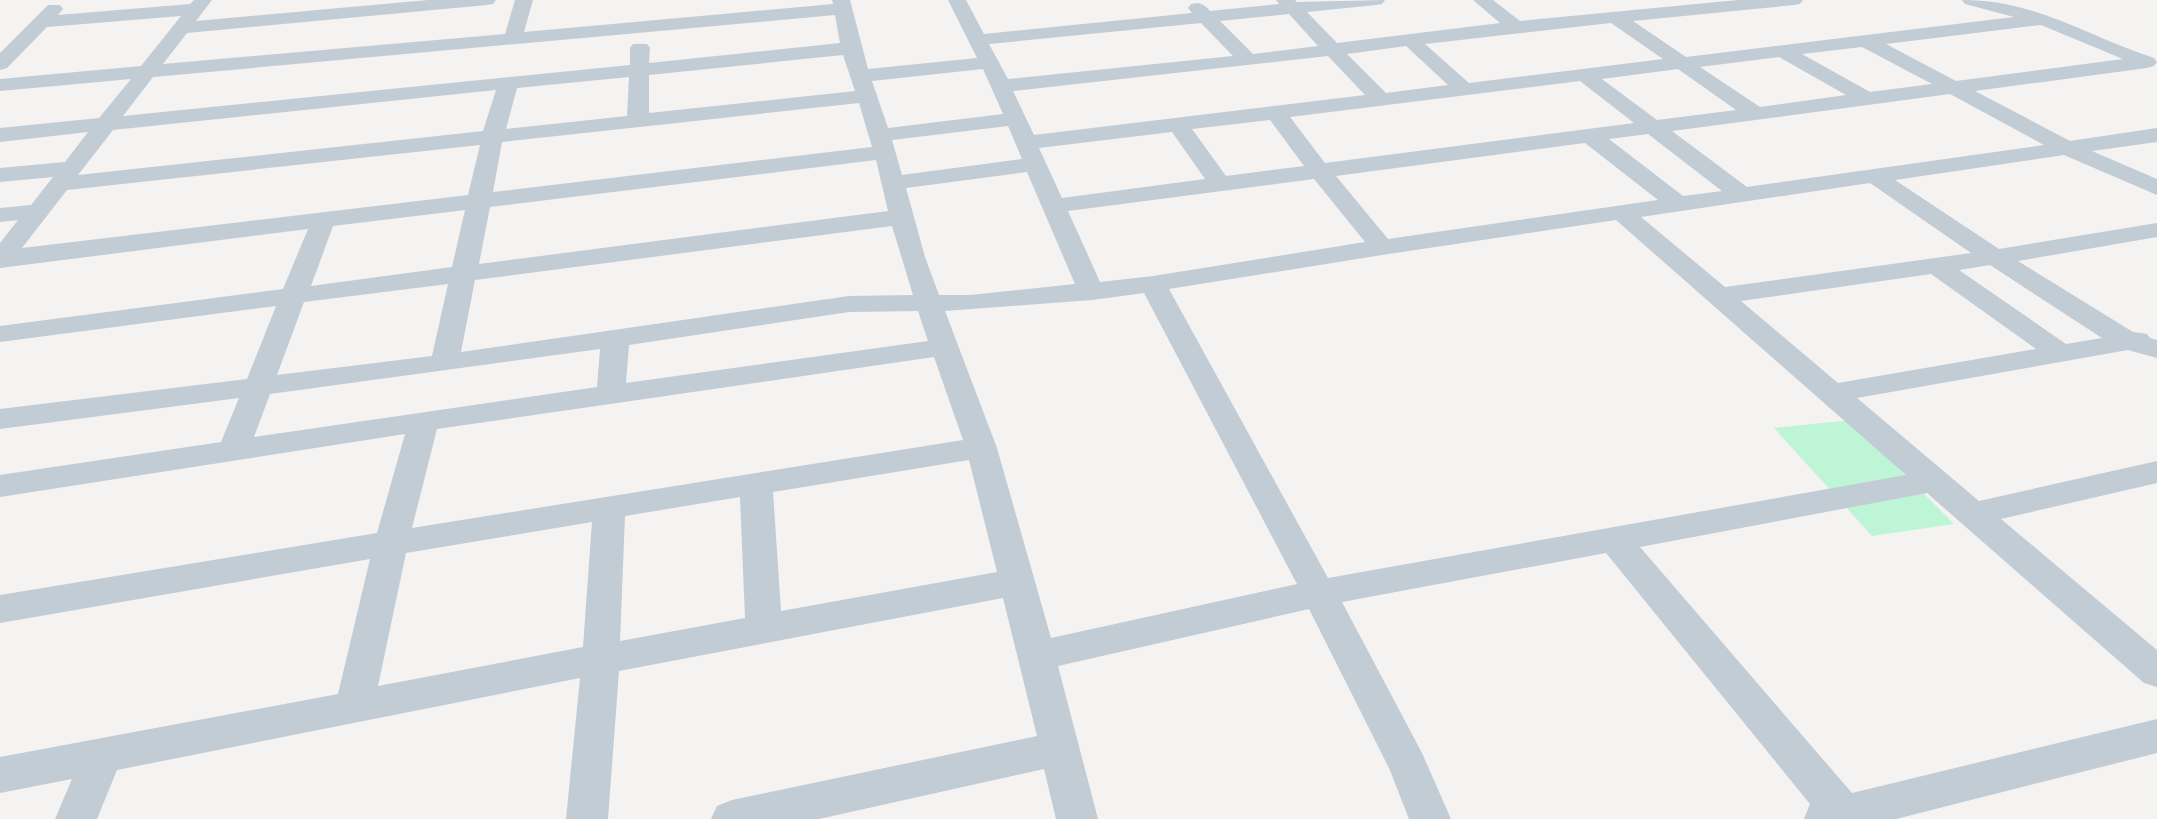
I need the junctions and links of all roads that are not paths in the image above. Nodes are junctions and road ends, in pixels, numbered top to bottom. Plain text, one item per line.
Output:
1 (63, 0) edge
2 (487, 0) edge
3 (524, 0) edge
4 (957, 0) edge
5 (1188, 0) edge
6 (1376, 0) edge
7 (1482, 0) edge
8 (1794, 0) edge
9 (1971, 0) edge
10 (200, 4) edge
11 (842, 4) edge
12 (1289, 4) edge
13 (434, 5) junction
14 (1687, 5) edge
15 (1208, 17) junction
16 (1616, 18) junction
17 (2043, 19) junction
18 (41, 22) junction
19 (684, 23) junction
20 (640, 27) junction
21 (1516, 27) junction
22 (181, 28) junction
23 (513, 38) junction
24 (25, 39) junction
25 (977, 39) junction
26 (1864, 40) junction
27 (0, 41) edge
28 (1412, 41) junction
29 (417, 46) junction
30 (850, 48) junction
31 (1781, 50) junction
32 (1334, 51) junction
33 (309, 57) junction
34 (1248, 60) junction
35 (1682, 62) junction
36 (988, 63) junction
37 (0, 64) edge
38 (686, 64) junction
39 (2152, 64) edge
40 (639, 68) junction
41 (145, 72) junction
42 (1584, 75) junction
43 (405, 78) junction
44 (509, 82) junction
45 (0, 85) edge
46 (863, 86) junction
47 (1001, 86) junction
48 (1463, 88) junction
49 (1956, 88) junction
50 (1378, 98) junction
51 (1868, 99) junction
52 (282, 106) junction
53 (1274, 111) junction
54 (1755, 113) junction
55 (1014, 119) junction
56 (638, 121) junction
57 (1177, 123) junction
58 (106, 125) junction
59 (1652, 127) junction
60 (0, 135) edge
61 (1589, 135) junction
62 (2157, 135) edge
63 (492, 138) junction
64 (1025, 143) junction
65 (883, 144) junction
66 (2069, 149) junction
67 (1035, 165) junction
68 (1318, 170) junction
69 (0, 175) edge
70 (1873, 175) junction
71 (65, 176) junction
72 (892, 183) junction
73 (1219, 183) junction
74 (2157, 188) edge
75 (1742, 195) junction
76 (479, 199) junction
77 (1679, 205) junction
78 (1053, 206) junction
79 (38, 211) junction
80 (1623, 214) junction
81 (0, 215) edge
82 (324, 218) junction
83 (901, 218) junction
84 (2157, 230) edge
85 (1382, 247) junction
86 (1994, 257) junction
87 (1, 259) edge
88 (1935, 265) junction
89 (464, 274) junction
90 (1153, 284) junction
91 (1092, 292) junction
92 (294, 296) junction
93 (1720, 296) junction
94 (929, 303) junction
95 (0, 333) edge
96 (2157, 336) edge
97 (615, 339) junction
98 (2127, 341) junction
99 (943, 347) junction
100 (2157, 349) edge
101 (2060, 353) junction
102 (445, 363) junction
103 (258, 387) junction
104 (1832, 393) junction
105 (611, 394) junction
106 (0, 419) edge
107 (424, 421) junction
108 (981, 448) junction
109 (233, 451) junction
110 (2157, 472) edge
111 (1934, 481) junction
112 (756, 484) junction
113 (0, 486) edge
114 (609, 507) junction
115 (1973, 514) junction
116 (1614, 539) junction
117 (391, 544) junction
118 (1016, 582) junction
119 (1319, 593) junction
120 (0, 609) edge
121 (764, 629) junction
122 (1037, 656) junction
123 (601, 659) junction
124 (2153, 664) edge
125 (354, 706) junction
126 (2157, 736) edge
127 (1059, 749) junction
128 (102, 756) junction
129 (0, 775) edge
130 (1832, 816) edge
131 (76, 819) edge
132 (586, 819) edge
133 (732, 819) edge
134 (1077, 819) edge
135 (1430, 819) edge

1 - 18 street
2 - 13 street
3 - 23 street
4 - 25 street
5 - 15 street
6 - 12 street
7 - 21 street
8 - 14 street
9 - 17 street
10 - 18 street
10 - 22 street
11 - 19 street
11 - 30 street
12 - 15 street
12 - 32 street
13 - 22 street
13 - 29 street
14 - 16 street
15 - 25 street
15 - 34 street
16 - 21 street
16 - 35 street
17 - 26 street
17 - 39 street
18 - 24 street
19 - 20 street
19 - 38 street
20 - 23 street
20 - 40 street
21 - 28 street
22 - 41 street
23 - 29 street
24 - 27 street
24 - 37 street
25 - 36 street
26 - 31 street
26 - 49 street
28 - 32 street
28 - 48 street
29 - 33 street
29 - 43 street
30 - 38 street
30 - 46 street
31 - 35 street
31 - 51 street
32 - 34 street
32 - 50 street
33 - 41 street
33 - 52 street
34 - 47 street
35 - 42 street
35 - 54 street
36 - 46 street
36 - 47 street
38 - 40 street
39 - 49 street
40 - 44 street
40 - 56 street
41 - 45 street
41 - 58 street
42 - 48 street
42 - 59 street
43 - 44 street
43 - 52 street
44 - 63 street
46 - 56 street
46 - 65 street
47 - 55 street
48 - 50 street
49 - 51 street
49 - 66 street
50 - 53 street
51 - 54 street
52 - 58 street
53 - 57 street
53 - 68 street
54 - 59 street
55 - 64 street
55 - 65 street
56 - 63 street
57 - 64 street
57 - 73 street
58 - 60 street
58 - 71 street
59 - 61 street
59 - 75 street
61 - 68 street
61 - 77 street
62 - 66 street
63 - 71 street
63 - 76 street
64 - 67 street
65 - 72 street
65 - 76 street
66 - 70 street
66 - 74 street
67 - 72 street
67 - 78 street
68 - 73 street
68 - 85 street
69 - 71 street
70 - 75 street
70 - 86 street
71 - 79 street
72 - 83 street
73 - 78 street
75 - 77 street
76 - 82 street
76 - 89 street
77 - 80 street
78 - 91 street
79 - 81 street
79 - 87 street
80 - 85 street
80 - 93 street
82 - 87 street
82 - 92 street
83 - 89 street
83 - 94 street
84 - 86 street
85 - 90 street
86 - 88 street
86 - 98 street
88 - 93 street
88 - 101 street
89 - 92 street
89 - 102 street
90 - 91 street
90 - 119 street
91 - 94 street
92 - 95 street
92 - 103 street
93 - 104 street
94 - 97 street
94 - 99 street
96 - 98 street
97 - 102 street
97 - 105 street
98 - 100 street
98 - 101 street
99 - 105 street
99 - 108 street
101 - 104 street
102 - 103 street
103 - 106 street
103 - 109 street
104 - 111 street
105 - 107 street
107 - 109 street
107 - 117 street
108 - 112 street
108 - 118 street
109 - 113 street
110 - 115 street
111 - 115 street
111 - 116 street
112 - 114 street
112 - 121 street
114 - 117 street
114 - 123 street
115 - 124 street
116 - 119 street
116 - 130 street
117 - 120 street
117 - 125 street
118 - 121 street
118 - 122 street
119 - 122 street
119 - 135 street
121 - 123 street
122 - 127 street
123 - 125 street
123 - 132 street
125 - 128 street
126 - 130 street
127 - 133 street
127 - 134 street
128 - 129 street
128 - 131 street

